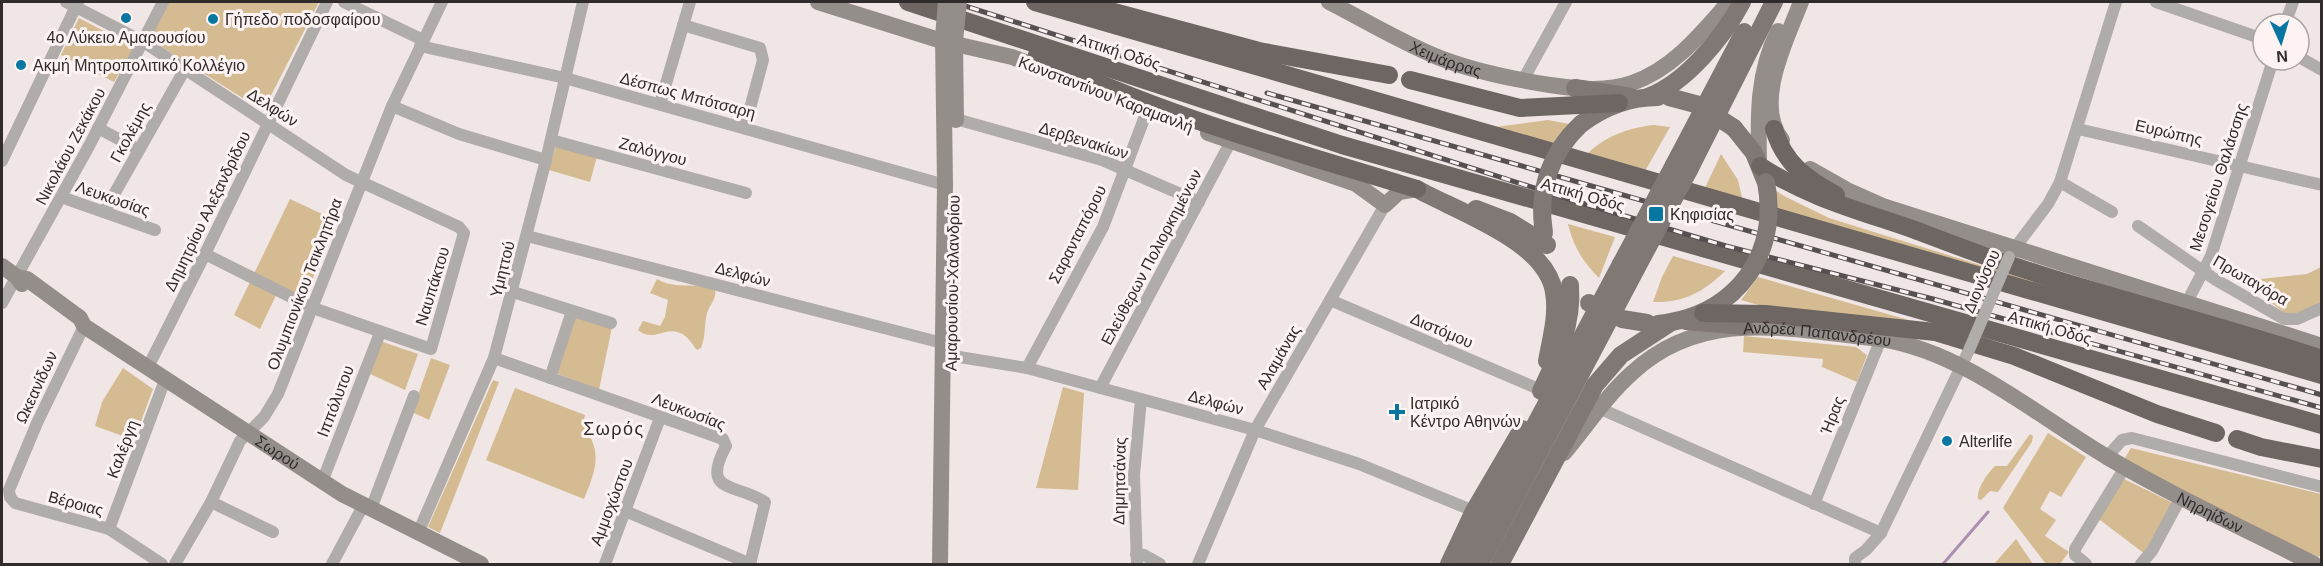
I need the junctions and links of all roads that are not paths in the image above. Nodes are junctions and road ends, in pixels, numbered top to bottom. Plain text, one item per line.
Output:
1 (163, 2) edge
2 (327, 2) edge
3 (344, 2) edge
4 (442, 2) edge
5 (580, 2) edge
6 (690, 2) edge
7 (818, 2) edge
8 (908, 2) edge
9 (946, 2) edge
10 (959, 2) edge
11 (1035, 2) edge
12 (1077, 2) edge
13 (1329, 2) edge
14 (1566, 2) edge
15 (1729, 2) edge
16 (1743, 2) edge
17 (1760, 2) edge
18 (1774, 2) edge
19 (1794, 2) edge
20 (1801, 2) edge
21 (2116, 2) edge
22 (2156, 2) edge
23 (73, 3) edge
24 (974, 22) junction
25 (683, 25) junction
26 (2251, 35) edge
27 (949, 40) junction
28 (142, 41) junction
29 (421, 43) junction
30 (185, 69) junction
31 (2269, 72) edge
32 (1389, 75) dead end
33 (565, 78) junction
34 (1410, 80) dead end
35 (1523, 80) junction
36 (1575, 88) junction
37 (1634, 99) junction
38 (660, 104) junction
39 (392, 106) junction
40 (1147, 111) junction
41 (956, 119) junction
42 (269, 124) junction
43 (745, 127) junction
44 (98, 128) junction
45 (1774, 129) junction
46 (2078, 129) junction
47 (551, 140) junction
48 (1231, 141) junction
49 (139, 150) junction
50 (546, 160) junction
51 (2, 161) edge
52 (2239, 165) junction
53 (1761, 167) junction
54 (1681, 168) junction
55 (1127, 169) junction
56 (2060, 182) junction
57 (361, 183) junction
58 (945, 185) junction
59 (2322, 185) edge
60 (1417, 189) junction
61 (746, 194) dead end
62 (61, 197) junction
63 (1199, 202) junction
64 (1385, 205) junction
65 (104, 212) junction
66 (2112, 212) dead end
67 (1867, 213) junction
68 (2138, 226) dead end
69 (155, 230) dead end
70 (464, 233) joint
71 (527, 236) junction
72 (1545, 240) junction
73 (2011, 253) junction
74 (205, 254) junction
75 (2, 266) edge
76 (1628, 266) junction
77 (2204, 272) junction
78 (17, 277) junction
79 (1572, 288) junction
80 (513, 292) junction
81 (1330, 300) junction
82 (2187, 302) junction
83 (2, 303) edge
84 (313, 308) junction
85 (2322, 308) edge
86 (572, 311) junction
87 (1703, 313) junction
88 (1670, 322) junction
89 (612, 323) dead end
90 (84, 326) junction
91 (1744, 326) junction
92 (380, 333) junction
93 (1881, 339) junction
94 (2322, 346) edge
95 (945, 349) junction
96 (494, 358) junction
97 (2322, 359) edge
98 (1027, 368) junction
99 (1961, 368) junction
100 (147, 369) junction
101 (2322, 375) edge
102 (550, 378) junction
103 (165, 381) junction
104 (1100, 388) junction
105 (1541, 390) junction
106 (414, 396) dead end
107 (1141, 399) junction
108 (1600, 409) junction
109 (660, 418) junction
110 (2322, 425) edge
111 (1255, 430) junction
112 (247, 432) junction
113 (2216, 433) dead end
114 (2237, 439) dead end
115 (2107, 457) junction
116 (2322, 459) edge
117 (2125, 466) junction
118 (1551, 468) junction
119 (321, 482) junction
120 (2322, 487) edge
121 (2181, 497) junction
122 (5, 501) edge
123 (211, 502) junction
124 (1814, 504) junction
125 (367, 508) junction
126 (625, 511) junction
127 (1474, 511) junction
128 (109, 529) junction
129 (273, 532) dead end
130 (418, 533) junction
131 (1881, 533) junction
132 (1137, 559) edge
133 (473, 563) edge
134 (162, 564) edge
135 (175, 564) edge
136 (333, 564) edge
137 (605, 564) edge
138 (750, 564) edge
139 (940, 564) edge
140 (949, 564) edge
141 (1160, 564) edge
142 (1198, 564) edge
143 (1449, 564) edge
144 (1461, 564) edge
145 (1480, 564) edge
146 (1500, 564) edge
147 (1855, 564) edge
148 (2086, 564) edge
149 (2141, 564) edge
150 (2314, 564) edge

1 - 28 street, Νικολάου Ζεκάκου
2 - 42 street, Δημητρίου Αλεξανδρίδου
3 - 29 street, Δέσπως Μπότσαρη
4 - 29 street, Ολυμπιονίκου Τσικλητήρα
5 - 33 street, Υμηττού
6 - 25 street
7 - 27 street, Κωνσταντίνου Καραμανλή
8 - 24 highway, Αττική Οδός
9 - 27 street, Αμαρουσίου-Χαλανδρίου, bridge
10 - 27 street, Αμαρουσίου-Χαλανδρίου, bridge
11 - 101 highway, Αττική Οδός
12 - 32 highway
13 - 35 street, Χειμάρρας
14 - 35 street
15 - 36 street, Χειμάρρας
16 - 37 main road
17 - 54 main road
18 - 54 main road
19 - 53 street
20 - 45 street
21 - 46 street, Διονύσου
22 - 26 street
23 - 28 street, Δελφών
23 - 51 street
24 - 60 highway
24 - 110 highway, Αττική Οδός
25 - 38 street
25 - 43 street
27 - 40 street, Κωνσταντίνου Καραμανλή
27 - 41 street, Αμαρουσίου-Χαλανδρίου
27 - 58 street, Αμαρουσίου-Χαλανδρίου
28 - 30 street, Δελφών
28 - 44 street, Νικολάου Ζεκάκου
29 - 33 street, Δέσπως Μπότσαρη
29 - 39 street, Ολυμπιονίκου Τσικλητήρα
30 - 42 street, Δελφών
30 - 49 street, Γκολέμης
31 - 52 street, Μεσογείου Θαλάσσης
33 - 38 street, Δέσπως Μπότσαρη
33 - 47 street, Υμηττού
34 - 37 highway
35 - 36 street, Χειμάρρας
36 - 37 main road
37 - 53 main road, bridge
37 - 72 main road, bridge
38 - 43 street, Δέσπως Μπότσαρη
39 - 50 street
39 - 57 street, Ολυμπιονίκου Τσικλητήρα
40 - 48 street, Κωνσταντίνου Καραμανλή
40 - 55 street, Σαρανταπόρου
41 - 55 street, Δερβενακίων
41 - 95 street, Αμαρουσίου-Χαλανδρίου
42 - 57 street, Δελφών
42 - 74 street, Δημητρίου Αλεξανδρίδου
43 - 58 street, Δέσπως Μπότσαρη
44 - 49 street
44 - 62 street, Νικολάου Ζεκάκου
45 - 67 highway
45 - 73 street
46 - 52 street, Ευρώπης
46 - 56 street, Διονύσου
47 - 50 street, Υμηττού
47 - 61 street, Ζαλόγγου
48 - 63 street, Ελεύθερων Πολιορκημένων
48 - 64 street, Κωνσταντίνου Καραμανλή
49 - 65 street, Γκολέμης
50 - 71 street, Υμηττού
52 - 59 street, Ευρώπης
52 - 77 street, Μεσογείου Θαλάσσης
53 - 67 highway
53 - 87 main road, bridge
54 - 76 main road, bridge
55 - 63 street, Δερβενακίων
55 - 98 street, Σαρανταπόρου
56 - 66 street
56 - 73 street, Διονύσου
57 - 70 street, Δελφών
57 - 84 street, Ολυμπιονίκου Τσικλητήρα
58 - 95 street, Αμαρουσίου-Χαλανδρίου
60 - 64 street
60 - 72 main road
60 - 105 main road
62 - 65 street, Λευκωσίας
62 - 78 street, Νικολάου Ζεκάκου
63 - 104 street, Ελεύθερων Πολιορκημένων
64 - 81 street, Αλαμάνας
65 - 69 street, Λευκωσίας
67 - 97 highway
68 - 77 street, Πρωταγόρα
70 - 92 street, Ναυπάκτου
71 - 80 street, Υμηττού
71 - 95 street, Δελφών
72 - 79 main road
73 - 82 street
73 - 99 street, Διονύσου, bridge
74 - 84 street
74 - 100 street, Δημητρίου Αλεξανδρίδου
75 - 78 street, Σωρού
76 - 144 main road
76 - 145 main road
77 - 82 street, Μεσογείου Θαλάσσης
77 - 85 street, Πρωταγόρα
78 - 83 street, Νικολάου Ζεκάκου
78 - 90 street, Σωρού
79 - 88 main road, bridge
79 - 105 main road
80 - 86 street
80 - 96 street, Υμηττού
81 - 105 street, Διστόμου
81 - 111 street, Αλαμάνας
82 - 94 street
84 - 92 street
84 - 112 street, Ολυμπιονίκου Τσικλητήρα
86 - 89 street
86 - 102 street
87 - 88 main road
87 - 113 highway
88 - 91 main road
88 - 118 main road
90 - 100 street, Σωρού
90 - 122 street, Ωκεανίδων
91 - 93 street, Ανδρέα Παπανδρέου
91 - 108 street, Ανδρέα Παπανδρέου
92 - 119 street, Ιππόλυτου
93 - 99 street, Ανδρέα Παπανδρέου
93 - 124 street, Ήρας
95 - 98 street, Δελφών
95 - 139 street, Αμαρουσίου-Χαλανδρίου
95 - 140 street, Αμαρουσίου-Χαλανδρίου
96 - 102 street, Λευκωσίας
96 - 130 street, Υμηττού
98 - 104 street, Δελφών
99 - 115 street, Ανδρέα Παπανδρέου
99 - 131 street, Διονύσου
100 - 103 street, Σωρού
102 - 109 street, Λευκωσίας
103 - 112 street, Σωρού
103 - 128 street, Καλέργη
104 - 107 street, Δελφών
105 - 127 main road
106 - 125 street
107 - 111 street, Δελφών
107 - 132 street, Δημητσάνας
108 - 118 street, Ανδρέα Παπανδρέου
108 - 124 street
109 - 126 street, Αμμοχώστου
109 - 138 street, Λευκωσίας
111 - 127 street, Δελφών
111 - 142 street, Αλαμάνας
112 - 119 street, Σωρού
112 - 123 street, Ολυμπιονίκου Τσικλητήρα
114 - 116 highway
115 - 117 street, Νηρηίδων
115 - 120 street
117 - 121 street, Νηρηίδων
117 - 148 street
118 - 146 main road
119 - 125 street, Σωρού
121 - 149 street
121 - 150 street, Νηρηίδων
122 - 128 street, Βέροιας
123 - 129 street
123 - 135 street, Ολυμπιονίκου Τσικλητήρα
124 - 131 street
125 - 130 street, Σωρού
125 - 136 street
126 - 137 street, Αμμοχώστου
126 - 138 street
127 - 143 main road
128 - 134 street, Βέροιας
130 - 133 street, Σωρού
131 - 147 street, Διονύσου
132 - 141 street

